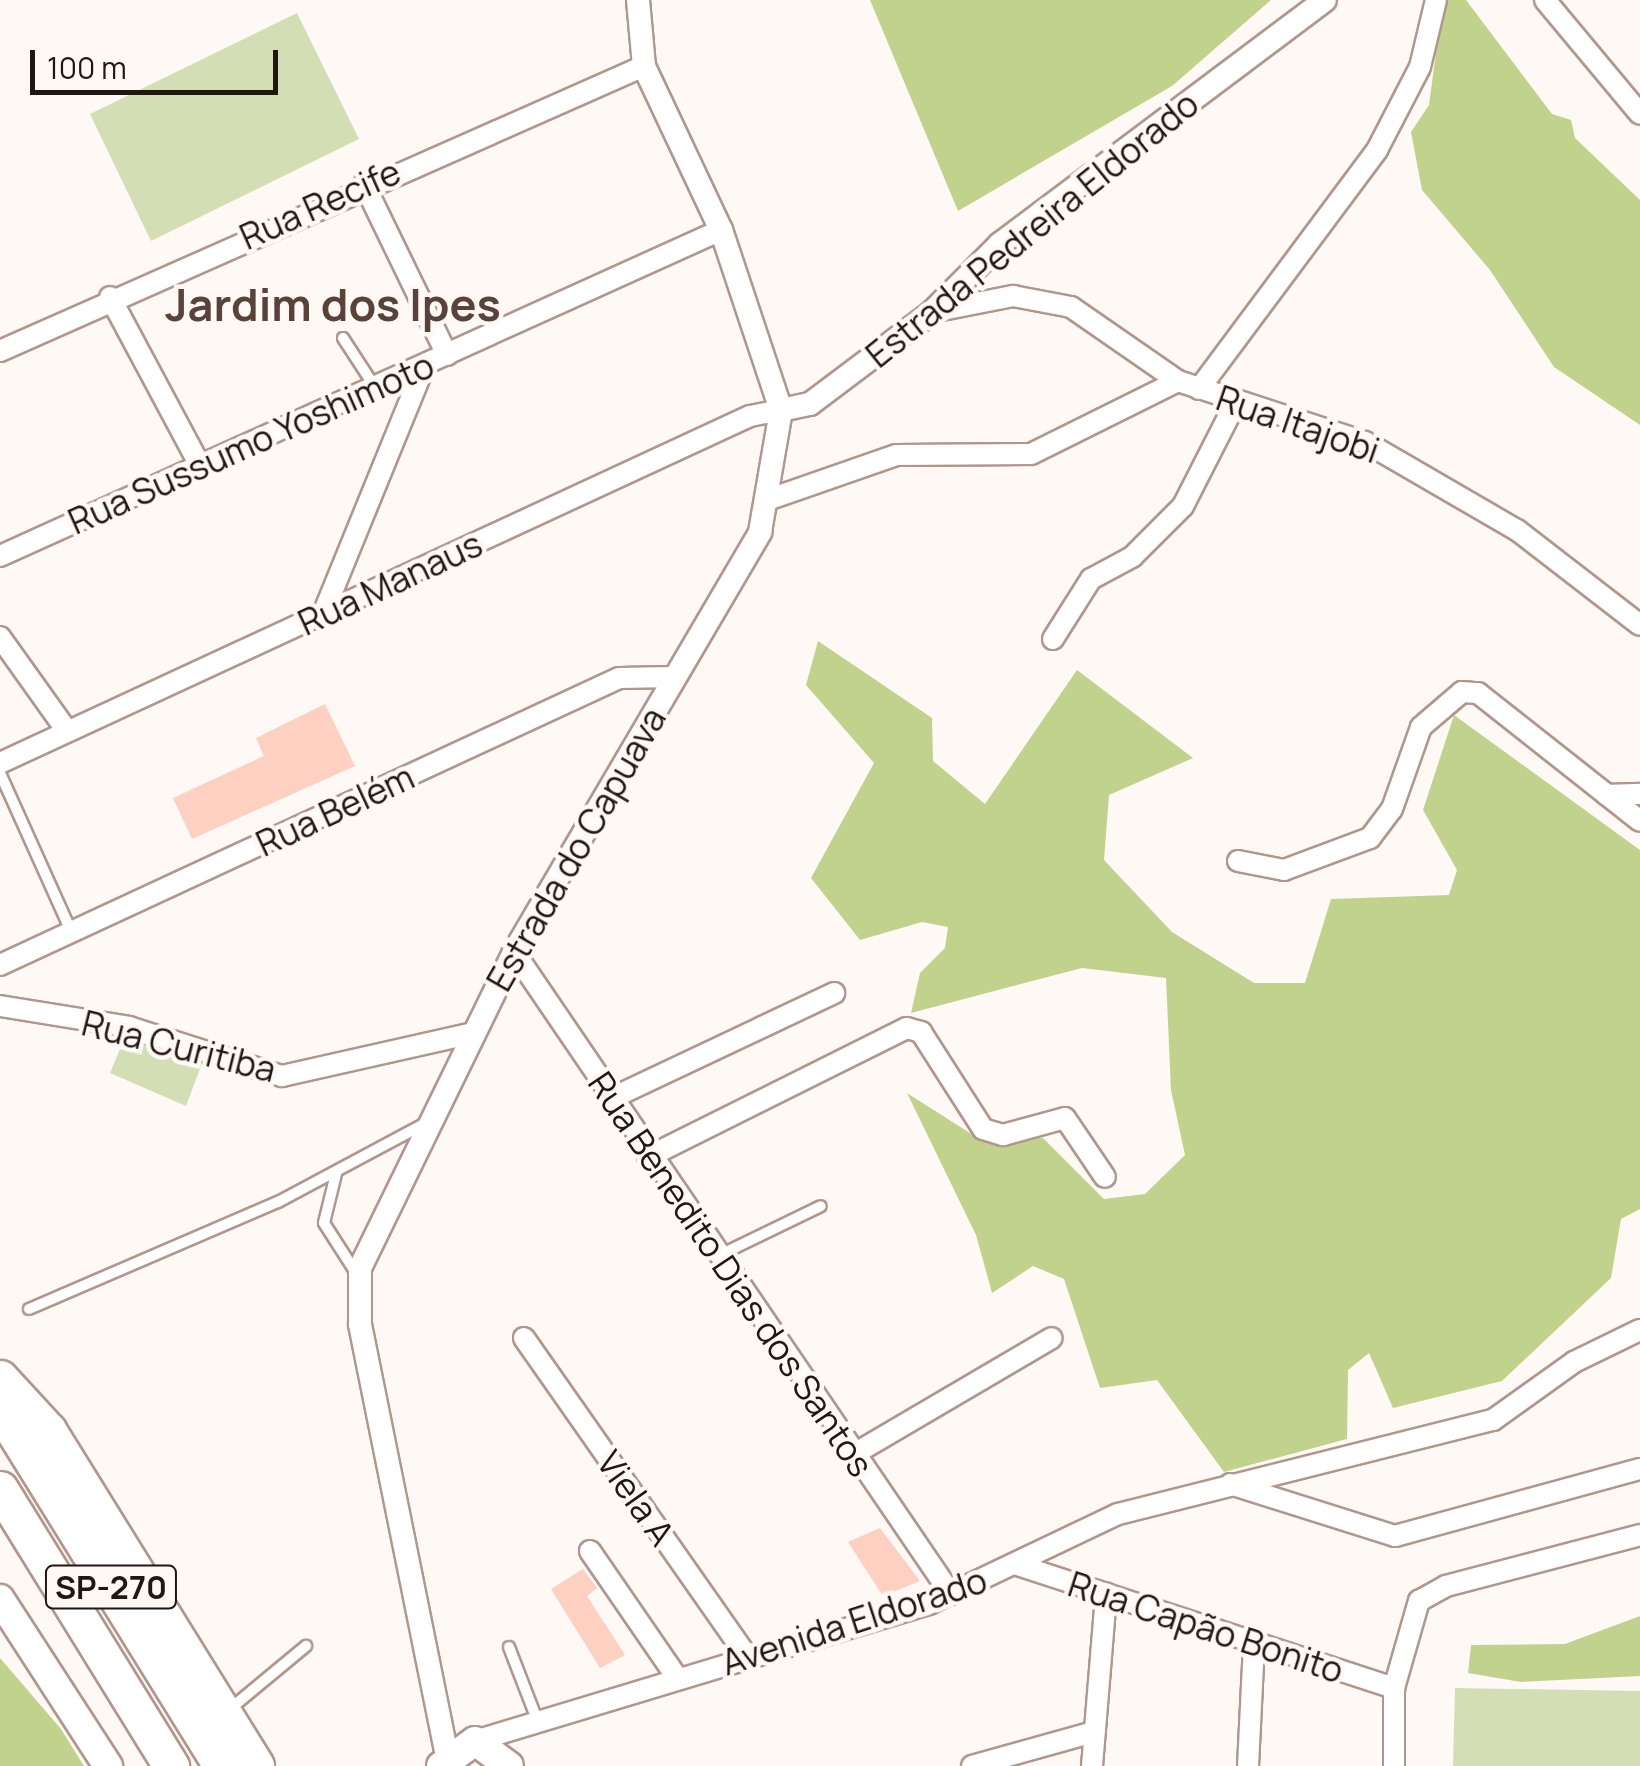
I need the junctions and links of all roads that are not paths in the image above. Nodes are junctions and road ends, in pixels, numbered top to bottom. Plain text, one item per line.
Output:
1 (638, 0) edge
2 (1325, 0) edge
3 (1436, 0) edge
4 (1545, 0) edge
5 (644, 66) junction
6 (1640, 114) edge
7 (364, 184) junction
8 (721, 230) junction
9 (110, 298) junction
10 (932, 312) junction
11 (343, 338) dead end
12 (2, 346) edge
13 (448, 355) junction
14 (423, 370) junction
15 (1178, 381) junction
16 (1199, 389) junction
17 (377, 390) junction
18 (1236, 402) junction
19 (781, 410) junction
20 (199, 464) junction
21 (770, 500) junction
22 (0, 556) edge
23 (324, 614) junction
24 (1640, 625) edge
25 (0, 637) edge
26 (1053, 639) dead end
27 (674, 677) junction
28 (67, 732) junction
29 (0, 762) edge
30 (0, 773) edge
31 (1640, 794) edge
32 (1607, 796) junction
33 (1640, 821) edge
34 (1238, 861) dead end
35 (71, 932) junction
36 (514, 952) junction
37 (0, 965) edge
38 (834, 992) dead end
39 (0, 1006) edge
40 (474, 1033) junction
41 (610, 1098) junction
42 (430, 1121) junction
43 (648, 1157) junction
44 (336, 1174) junction
45 (1105, 1177) dead end
46 (821, 1206) dead end
47 (717, 1256) junction
48 (359, 1277) junction
49 (29, 1309) dead end
50 (1640, 1330) edge
51 (524, 1338) dead end
52 (1052, 1338) dead end
53 (0, 1378) edge
54 (0, 1409) edge
55 (854, 1454) junction
56 (1640, 1469) edge
57 (1229, 1484) junction
58 (0, 1489) edge
59 (0, 1510) edge
60 (1640, 1535) edge
61 (590, 1551) dead end
62 (1018, 1565) junction
63 (951, 1594) junction
64 (1106, 1594) junction
65 (0, 1599) edge
66 (75, 1610) junction
67 (1254, 1642) junction
68 (306, 1646) dead end
69 (509, 1647) dead end
70 (748, 1658) junction
71 (678, 1679) junction
72 (1394, 1688) junction
73 (226, 1714) junction
74 (441, 1716) junction
75 (534, 1724) junction
76 (1094, 1732) junction
77 (474, 1741) junction
78 (448, 1763) edge
79 (507, 1765) edge
80 (108, 1766) edge
81 (170, 1766) edge
82 (222, 1766) edge
83 (256, 1766) edge
84 (972, 1766) edge
85 (1092, 1766) edge
86 (1248, 1766) edge
87 (1394, 1766) edge

1 - 5 street, Estrada do Capuava
2 - 10 street, Estrada Pedreira Eldorado
3 - 16 street
4 - 6 street
5 - 7 street, Rua Recife
5 - 8 street, Estrada do Capuava
7 - 9 street, Rua Recife
7 - 13 street
8 - 13 street, Rua Sussumo Yoshimoto
8 - 19 street, Estrada do Capuava
9 - 12 street, Rua Recife
9 - 20 street
10 - 15 street, Rua Itajobi
10 - 19 street, Estrada Pedreira Eldorado
11 - 17 lane
13 - 14 street, Rua Sussumo Yoshimoto
14 - 17 street, Rua Sussumo Yoshimoto
14 - 23 street
15 - 16 street, Rua Itajobi
15 - 21 street
16 - 18 street, Rua Itajobi
17 - 20 street, Rua Sussumo Yoshimoto
18 - 24 street, Rua Itajobi
18 - 26 street
19 - 21 street, Estrada do Capuava
19 - 23 street, Rua Manaus
20 - 22 street, Rua Sussumo Yoshimoto
21 - 27 street, Estrada do Capuava
23 - 28 street, Rua Manaus
25 - 28 street
27 - 35 street, Rua Belém
27 - 36 street, Estrada do Capuava
28 - 29 street, Rua Manaus
30 - 35 lane
31 - 32 street
32 - 33 street
32 - 34 street
35 - 37 street, Rua Belém
36 - 40 street, Estrada do Capuava
36 - 41 street, Rua Benedito Dias dos Santos
38 - 41 street
39 - 40 street, Rua Curitiba
40 - 42 street, Estrada do Capuava
41 - 43 street, Rua Benedito Dias dos Santos
42 - 44 lane
42 - 48 street, Estrada do Capuava
43 - 45 street
43 - 47 street, Rua Benedito Dias dos Santos
44 - 48 lane
44 - 49 lane
46 - 47 lane
47 - 55 street, Rua Benedito Dias dos Santos
48 - 74 street, Estrada do Capuava
50 - 57 street, Avenida Eldorado
51 - 70 street, Viela A
52 - 55 street
53 - 73 highway
54 - 82 highway, SP-270
55 - 63 street, Rua Benedito Dias dos Santos
56 - 57 street
57 - 62 street, Avenida Eldorado
58 - 66 highway, SP-270
59 - 66 main road
60 - 72 street
61 - 71 street
62 - 63 street, Avenida Eldorado
62 - 64 street, Rua Capão Bonito
63 - 70 street, Avenida Eldorado
64 - 67 street, Rua Capão Bonito
64 - 76 street
65 - 80 main road
66 - 81 highway, SP-270
67 - 72 street, Rua Capão Bonito
67 - 86 street
68 - 73 lane
69 - 75 lane
70 - 71 street, Avenida Eldorado
71 - 75 street, Avenida Eldorado
72 - 87 street
73 - 83 highway
74 - 77 street
74 - 78 street, Estrada do Capuava
75 - 77 street, Avenida Eldorado
75 - 79 street
76 - 84 street
76 - 85 street
77 - 78 main road
77 - 79 main road

